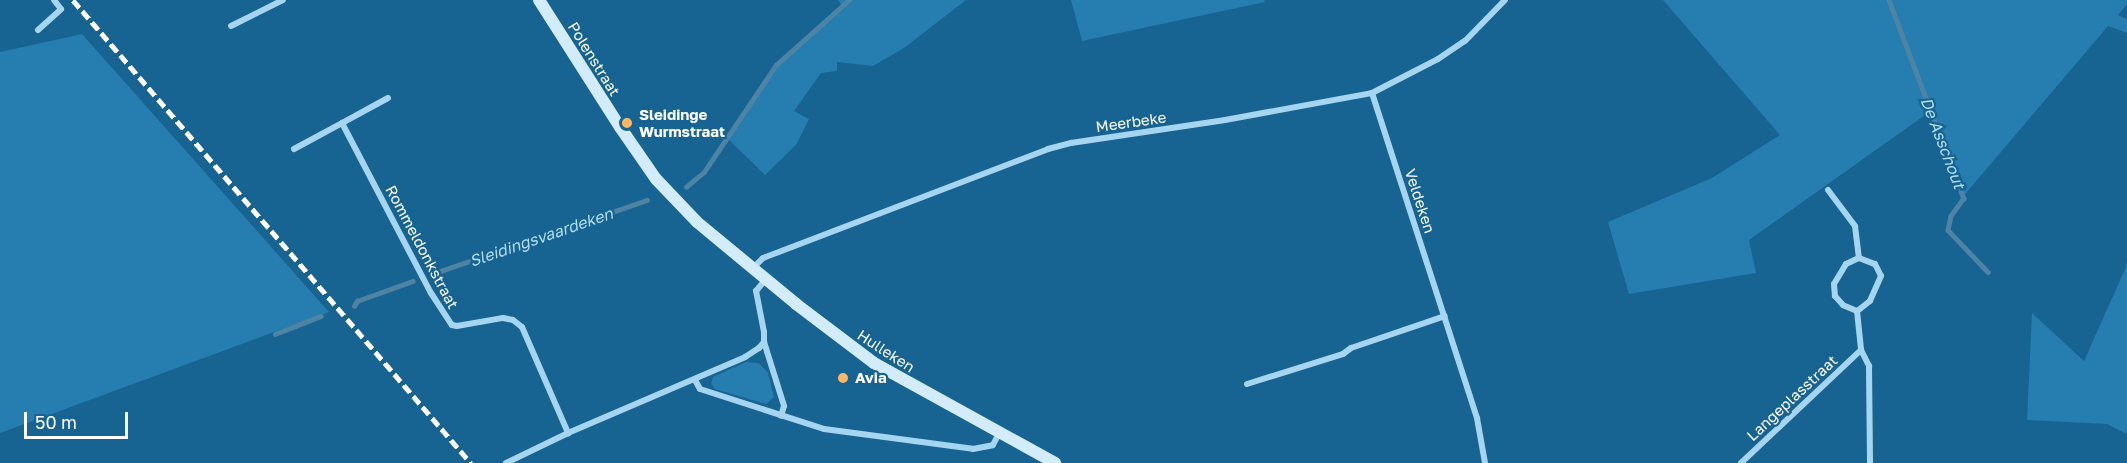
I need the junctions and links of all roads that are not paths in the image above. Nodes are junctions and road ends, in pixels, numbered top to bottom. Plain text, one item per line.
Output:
1 (54, 0) edge
2 (283, 0) edge
3 (539, 0) edge
4 (1505, 0) edge
5 (231, 26) dead end
6 (38, 30) dead end
7 (1372, 93) junction
8 (388, 98) dead end
9 (342, 123) junction
10 (294, 148) dead end
11 (1828, 190) dead end
12 (667, 191) joint
13 (1859, 258) junction
14 (752, 268) junction
15 (766, 279) junction
16 (1857, 311) junction
17 (1445, 316) junction
18 (764, 342) junction
19 (1861, 350) junction
20 (695, 380) junction
21 (1247, 384) dead end
22 (781, 416) junction
23 (568, 433) junction
24 (999, 433) junction
25 (506, 463) edge
26 (1055, 463) edge
27 (1485, 463) edge
28 (1741, 463) edge
29 (1870, 463) edge

1 - 6 street
2 - 5 street
3 - 12 main road, Polenstraat
4 - 7 street, Meerbeke
7 - 14 street, Meerbeke
7 - 17 street, Veldeken
8 - 9 street
9 - 10 street
9 - 23 street, Rommeldonkstraat
11 - 13 street
12 - 14 main road, Hulleken
13 - 16 street
13 - 16 street
14 - 15 main road, Hulleken
15 - 18 street
15 - 24 main road, Hulleken
16 - 19 street
17 - 21 street
17 - 27 street, Veldeken
18 - 20 street
18 - 22 street
19 - 28 street, Langeplasstraat
19 - 29 street
20 - 22 street
20 - 23 street
22 - 24 street
23 - 25 street
24 - 26 main road, Hulleken

